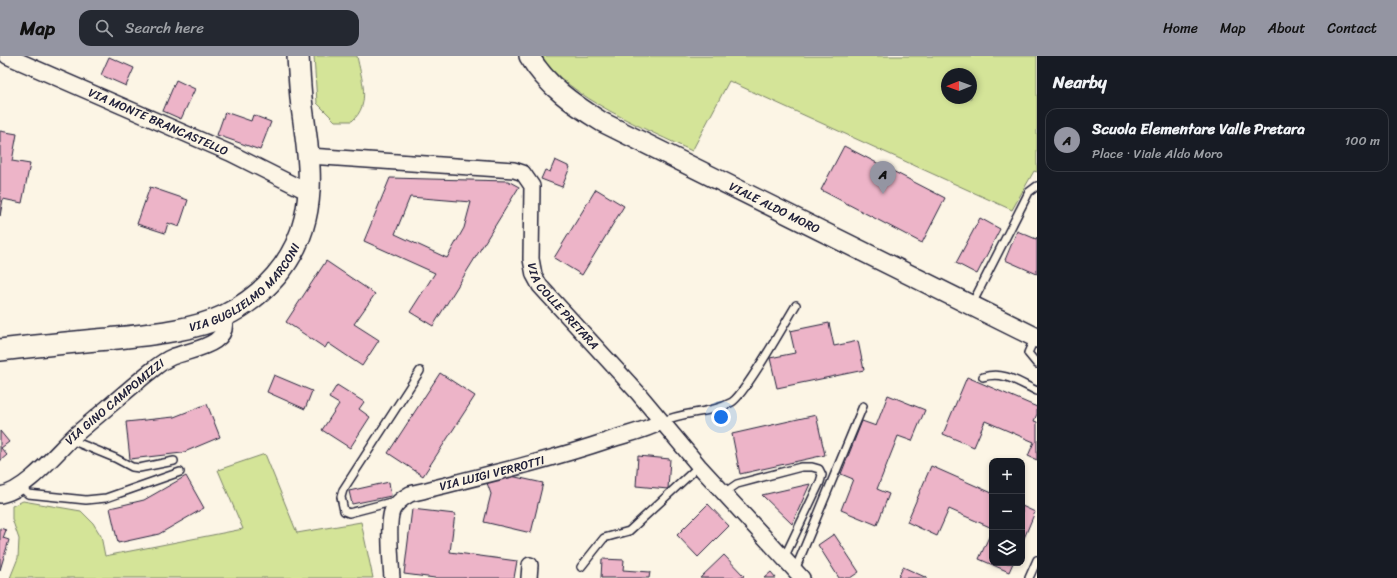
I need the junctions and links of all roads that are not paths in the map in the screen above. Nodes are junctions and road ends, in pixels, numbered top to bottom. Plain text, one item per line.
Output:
1 (3, 56) edge
2 (7, 56) edge
3 (298, 56) edge
4 (529, 56) edge
5 (0, 60) edge
6 (308, 156) junction
7 (1037, 186) edge
8 (308, 192) junction
9 (796, 306) dead end
10 (972, 306) junction
11 (223, 316) junction
12 (1036, 337) edge
13 (0, 350) edge
14 (1037, 364) edge
15 (420, 371) dead end
16 (983, 377) dead end
17 (1037, 391) edge
18 (863, 406) dead end
19 (661, 422) junction
20 (70, 440) junction
21 (174, 461) dead end
22 (699, 466) junction
23 (180, 472) dead end
24 (19, 486) junction
25 (724, 493) junction
26 (0, 495) edge
27 (400, 500) junction
28 (784, 558) junction
29 (1037, 560) edge
30 (581, 567) dead end
31 (799, 574) edge
32 (392, 578) edge
33 (1029, 578) edge

1 - 5 lane
2 - 8 street, VIA MONTE BRANCASTELLO
3 - 6 main road, VIA GUGLIELMO MARCONI
4 - 10 street, VIALE ALDO MORO
6 - 8 main road, VIA GUGLIELMO MARCONI
6 - 19 street, VIA COLLE PRETARA
7 - 10 lane
8 - 11 main road, VIA GUGLIELMO MARCONI
9 - 19 lane
10 - 12 street, VIALE ALDO MORO
11 - 13 main road, VIA GUGLIELMO MARCONI
11 - 20 street, VIA GINO CAMPOMIZZI
12 - 14 lane
15 - 27 lane
16 - 17 lane
18 - 31 lane
19 - 22 street, VIA COLLE PRETARA
19 - 27 street, VIA LUIGI VERROTTI
20 - 21 lane
20 - 24 street, VIA GINO CAMPOMIZZI
22 - 25 street, VIA COLLE PRETARA
22 - 30 lane
23 - 24 lane
24 - 26 street, VIA GINO CAMPOMIZZI
25 - 28 street, VIA COLLE PRETARA
25 - 28 lane
27 - 32 street
28 - 31 street, VIA COLLE PRETARA
29 - 33 lane

